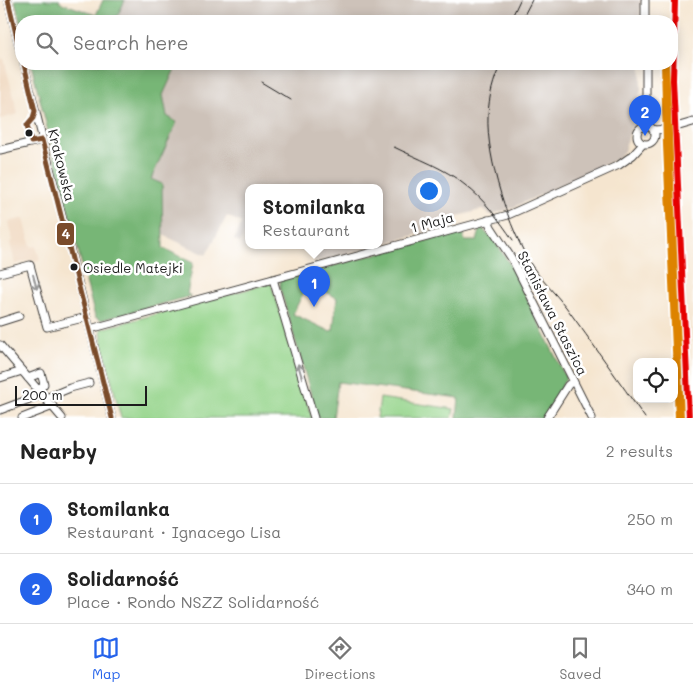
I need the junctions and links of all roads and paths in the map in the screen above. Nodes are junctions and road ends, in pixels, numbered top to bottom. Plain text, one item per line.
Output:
1 (8, 0) edge
2 (645, 0) edge
3 (645, 15) edge
4 (15, 29) edge
5 (25, 70) edge
6 (646, 70) edge
7 (693, 122) edge
8 (650, 129) junction
9 (42, 140) junction
10 (640, 142) junction
11 (0, 150) edge
12 (488, 220) junction
13 (382, 249) edge
14 (383, 249) edge
15 (0, 273) edge
16 (273, 279) junction
17 (19, 316) dead end
18 (87, 317) junction
19 (0, 322) edge
20 (90, 329) junction
21 (2, 349) edge
22 (22, 371) junction
23 (0, 378) edge
24 (28, 378) junction
25 (573, 381) junction
26 (89, 383) dead end
27 (42, 394) junction
28 (53, 406) junction
29 (0, 410) edge
30 (22, 418) edge
31 (62, 418) edge
32 (112, 418) edge
33 (314, 418) edge
34 (547, 418) edge
35 (592, 418) edge

1 - 4 street
2 - 3 street
5 - 9 street, Krakowska
6 - 8 street
7 - 8 street
8 - 10 street
8 - 10 street
9 - 11 street
9 - 18 street, Krakowska
10 - 12 street, 1 Maja
12 - 14 street, 1 Maja
12 - 25 street, Stanisława Staszica
13 - 16 street, 1 Maja
15 -> 18 street
16 - 20 street, 1 Maja
33 -> 16 street
17 - 19 street
18 - 20 street, Krakowska
20 - 32 street, Krakowska
21 - 22 street
22 - 23 street
22 - 24 street
24 - 27 street
24 - 27 street
25 - 34 street
25 - 35 street, Stanisława Staszica
26 - 27 street
27 - 28 street
27 - 29 street
28 - 30 street
28 - 31 street

